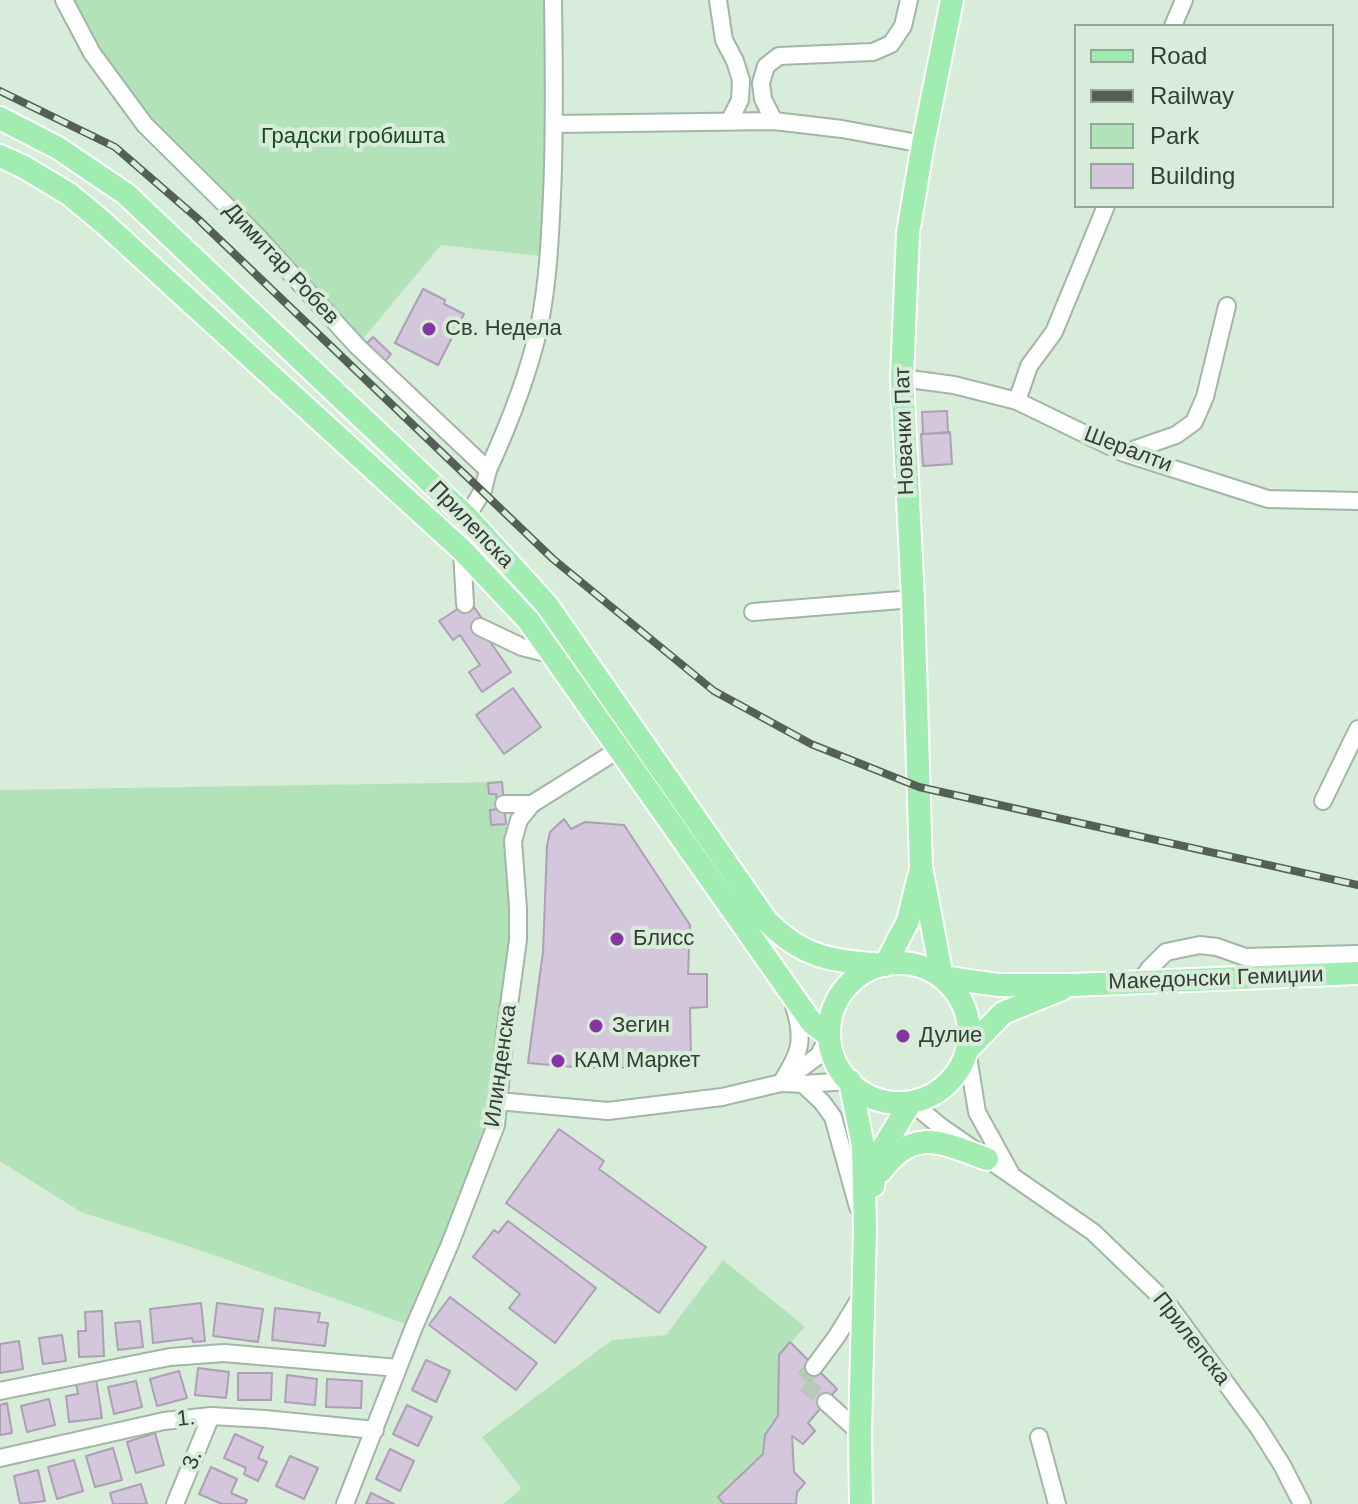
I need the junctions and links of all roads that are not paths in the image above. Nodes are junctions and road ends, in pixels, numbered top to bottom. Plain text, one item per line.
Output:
1 (64, 0) edge
2 (553, 0) edge
3 (718, 0) edge
4 (909, 0) edge
5 (952, 0) edge
6 (1184, 0) edge
7 (1174, 24) edge
8 (0, 118) edge
9 (730, 120) junction
10 (774, 121) junction
11 (555, 124) junction
12 (923, 144) junction
13 (0, 156) edge
14 (1105, 208) edge
15 (1227, 306) dead end
16 (902, 378) junction
17 (1017, 401) junction
18 (1124, 453) junction
19 (488, 470) junction
20 (1358, 501) edge
21 (467, 517) junction
22 (462, 550) junction
23 (913, 599) junction
24 (465, 604) dead end
25 (753, 612) dead end
26 (480, 627) dead end
27 (554, 655) junction
28 (1358, 729) edge
29 (618, 750) junction
30 (1323, 801) dead end
31 (504, 804) dead end
32 (532, 804) junction
33 (921, 867) junction
34 (899, 938) junction
35 (936, 942) junction
36 (1358, 954) edge
37 (836, 961) junction
38 (885, 965) junction
39 (1266, 966) junction
40 (1358, 973) edge
41 (942, 977) junction
42 (1140, 982) junction
43 (984, 983) junction
44 (1073, 985) junction
45 (790, 993) junction
46 (829, 1036) junction
47 (967, 1050) junction
48 (850, 1081) junction
49 (781, 1083) junction
50 (803, 1084) junction
51 (498, 1101) junction
52 (911, 1102) junction
53 (987, 1159) junction
54 (1010, 1173) junction
55 (873, 1182) junction
56 (865, 1230) junction
57 (862, 1294) junction
58 (814, 1367) tunnel mouth
59 (398, 1368) junction
60 (0, 1391) edge
61 (826, 1402) tunnel mouth
62 (211, 1416) junction
63 (375, 1430) junction
64 (860, 1433) junction
65 (1039, 1437) dead end
66 (0, 1458) edge
67 (175, 1504) edge
68 (345, 1504) edge
69 (861, 1504) edge
70 (1057, 1504) edge
71 (1302, 1504) edge

1 - 19 street, Димитар Робев
2 - 11 street
3 - 9 street
4 - 10 street
5 - 12 main road, Новачки Пат
6 - 7 street
8 - 21 main road, Прилепска
9 - 10 street
9 - 11 street
10 - 12 street
11 - 19 street
12 - 16 main road, Новачки Пат
13 - 22 main road, Прилепска
14 - 17 street
15 - 18 street
16 - 17 street, Шералти
16 - 23 main road, Новачки Пат
17 - 18 street, Шералти
18 - 20 street, Шералти
19 - 21 street
21 - 37 main road, Прилепска
22 - 24 street
22 - 27 main road, Прилепска
23 - 25 street
23 - 33 main road, Новачки Пат
26 - 27 street
27 - 29 main road, Прилепска
28 - 30 street
29 - 32 street, Илинденска
29 - 45 main road, Прилепска
31 - 32 street
32 - 51 street, Илинденска
33 - 34 main road
33 - 35 main road
34 - 37 main road
34 - 38 main road
35 - 41 main road
35 - 43 main road
36 - 39 street
37 - 38 main road, Прилепска
38 - 41 main road
38 - 46 main road
39 - 40 main road, Македонски Гемиџии
39 - 42 main road, Македонски Гемиџии
39 - 42 street
41 - 43 main road, Македонски Гемиџии
41 - 47 main road
42 - 44 main road, Македонски Гемиџии
43 - 44 main road, Македонски Гемиџии
44 - 47 main road
45 - 46 main road, Прилепска
45 - 49 street
46 - 48 main road
46 - 49 street
47 - 52 main road
47 - 54 street, Прилепска
48 - 50 street
48 - 52 main road
48 - 56 main road
49 - 50 street
49 - 51 street
50 - 56 street
51 - 59 street, Илинденска
52 - 53 street, Прилепска
52 - 55 main road
53 - 54 street, Прилепска
53 - 55 main road
54 - 71 street, Прилепска
55 - 56 main road
56 - 57 main road
57 - 58 street
57 - 64 main road
59 - 60 street
59 - 63 street, Илинденска
61 - 64 street
62 - 63 street, 1.
62 - 66 street, 1.
62 - 67 street, 3.
63 - 68 street, Илинденска
64 - 69 main road
65 - 70 street

